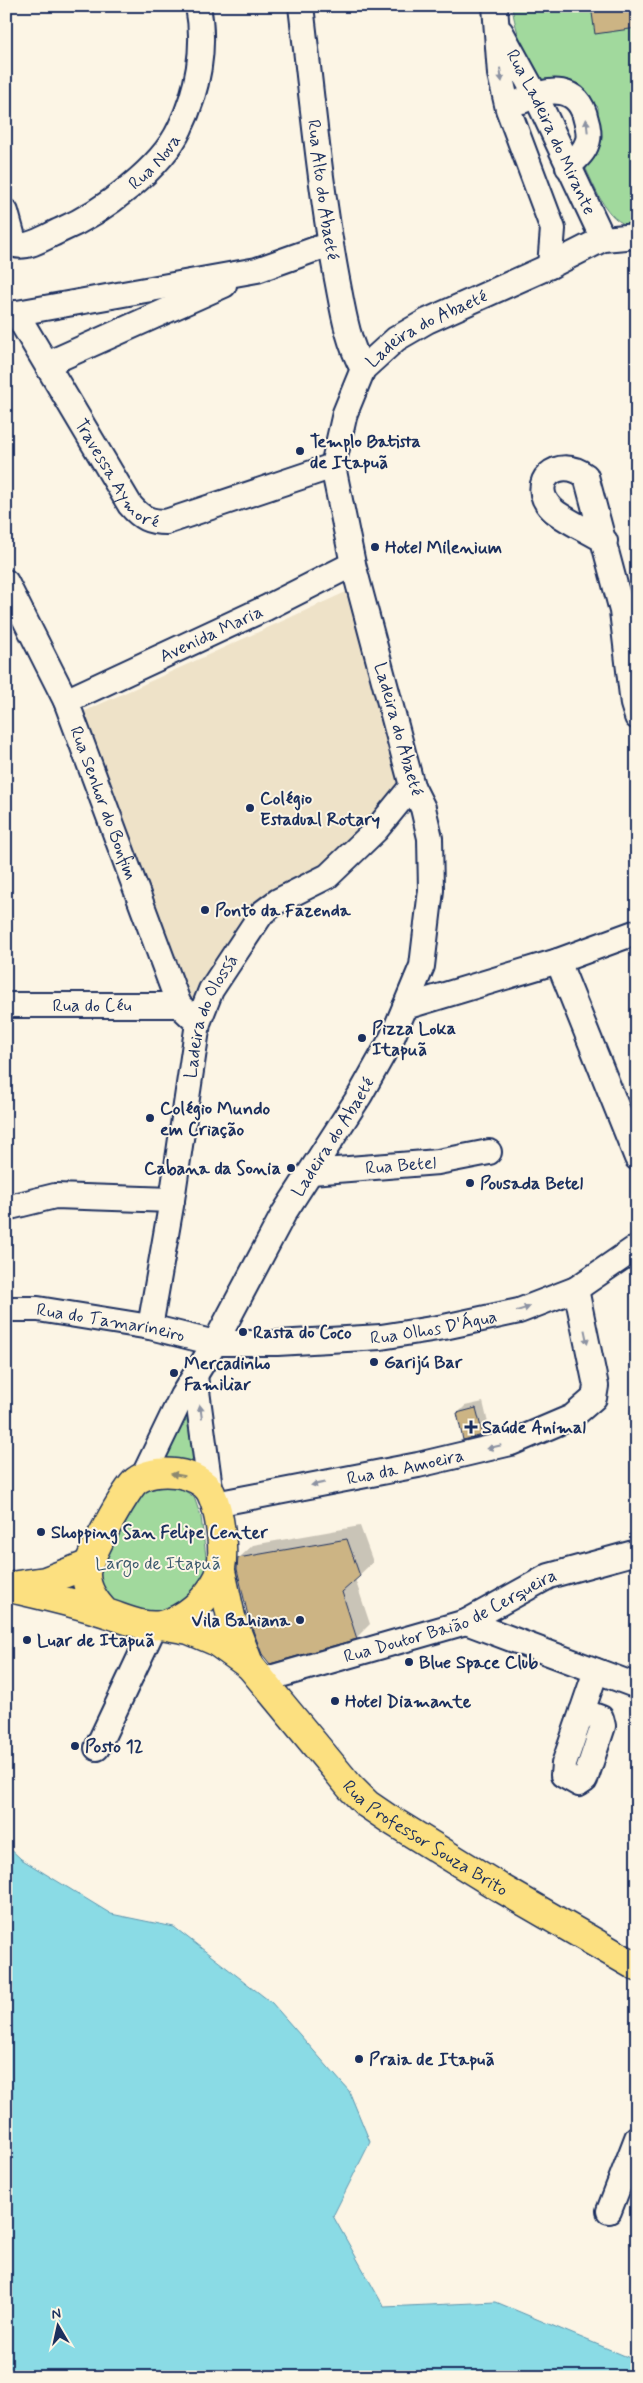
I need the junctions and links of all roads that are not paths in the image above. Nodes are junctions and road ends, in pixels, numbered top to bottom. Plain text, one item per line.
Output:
1 (198, 6) edge
2 (301, 6) edge
3 (497, 17) edge
4 (535, 94) junction
5 (508, 109) junction
6 (568, 167) junction
7 (9, 227) edge
8 (637, 236) edge
9 (603, 239) junction
10 (330, 244) junction
11 (550, 266) junction
12 (257, 270) junction
13 (11, 314) edge
14 (48, 364) junction
15 (363, 370) junction
16 (333, 466) junction
17 (605, 541) dead end
18 (353, 564) junction
19 (6, 582) edge
20 (66, 701) junction
21 (637, 717) edge
22 (412, 786) junction
23 (637, 933) edge
24 (558, 962) junction
25 (6, 1005) edge
26 (179, 1005) junction
27 (405, 1007) junction
28 (198, 1023) junction
29 (489, 1152) dead end
30 (637, 1158) edge
31 (311, 1172) junction
32 (172, 1200) junction
33 (6, 1208) edge
34 (637, 1247) edge
35 (576, 1290) junction
36 (6, 1309) edge
37 (150, 1327) junction
38 (215, 1343) junction
39 (195, 1376) junction
40 (143, 1477) junction
41 (213, 1499) junction
42 (637, 1552) edge
43 (87, 1565) junction
44 (221, 1571) junction
45 (6, 1587) edge
46 (106, 1613) junction
47 (466, 1622) junction
48 (158, 1625) junction
49 (596, 1670) junction
50 (256, 1673) junction
51 (637, 1686) edge
52 (582, 1711) dead end
53 (97, 1748) dead end
54 (637, 1967) edge
55 (637, 2138) edge
56 (609, 2211) dead end

1 - 7 street, Rua Nova
2 - 10 street, Rua Alto do Abaeté
3 - 4 street, Rua Ladeira do Mirante
3 -> 5 street, Rua Ladeira do Mirante
4 - 5 street
4 - 6 street, Rua Ladeira do Mirante
6 -> 4 street
5 - 11 street, Rua Ladeira do Mirante
6 - 9 street, Rua Ladeira do Mirante
8 - 9 street, Ladeira do Abaeté
9 - 11 street, Ladeira do Abaeté
10 - 12 street
10 - 15 street, Rua Alto do Abaeté
11 - 15 street, Ladeira do Abaeté
12 - 13 street
12 - 14 street
13 - 14 street, Travessa Aymoré
14 - 16 street, Travessa Aymoré
15 - 16 street, Ladeira do Abaeté
16 - 18 street, Ladeira do Abaeté
17 - 21 street
18 - 20 street, Avenida Maria
18 - 22 street, Ladeira do Abaeté
19 - 20 street, Rua Senhor do Bonfim
20 - 26 street, Rua Senhor do Bonfim
22 - 27 street, Ladeira do Abaeté
22 - 28 street, Ladeira do Olossá
23 - 24 street
24 - 27 street
24 - 30 street
25 - 26 street, Rua do Céu
26 - 28 street, Rua Senhor do Bonfim
27 - 31 street, Ladeira do Abaeté
28 - 32 street, Ladeira do Olossá
29 - 31 street, Rua Betel
31 - 38 street, Ladeira do Abaeté
32 - 33 street
32 - 37 street, Ladeira do Olossá
34 - 35 street, Rua Olhos D'Água
38 -> 35 street, Rua Olhos D'Água
35 -> 41 street, Rua da Amoeira
36 - 37 street, Rua do Tamarineiro
37 - 38 street, Rua do Tamarineiro
38 - 39 street, Ladeira do Abaeté
39 - 40 street, Ladeira do Abaeté
41 -> 39 street
41 -> 40 main road
40 - 43 main road
41 - 44 main road
42 - 47 street, Rua Doutor Baião de Cerqueira
43 - 45 main road
43 - 46 main road
44 - 48 main road
44 - 50 main road, Rua Professor Souza Brito
45 - 46 main road
46 - 48 main road
47 - 49 street
47 - 50 street, Rua Doutor Baião de Cerqueira
48 - 50 main road, Rua Professor Souza Brito
48 - 53 street
49 - 51 street
49 - 52 street
50 - 54 main road, Rua Professor Souza Brito
55 - 56 street

